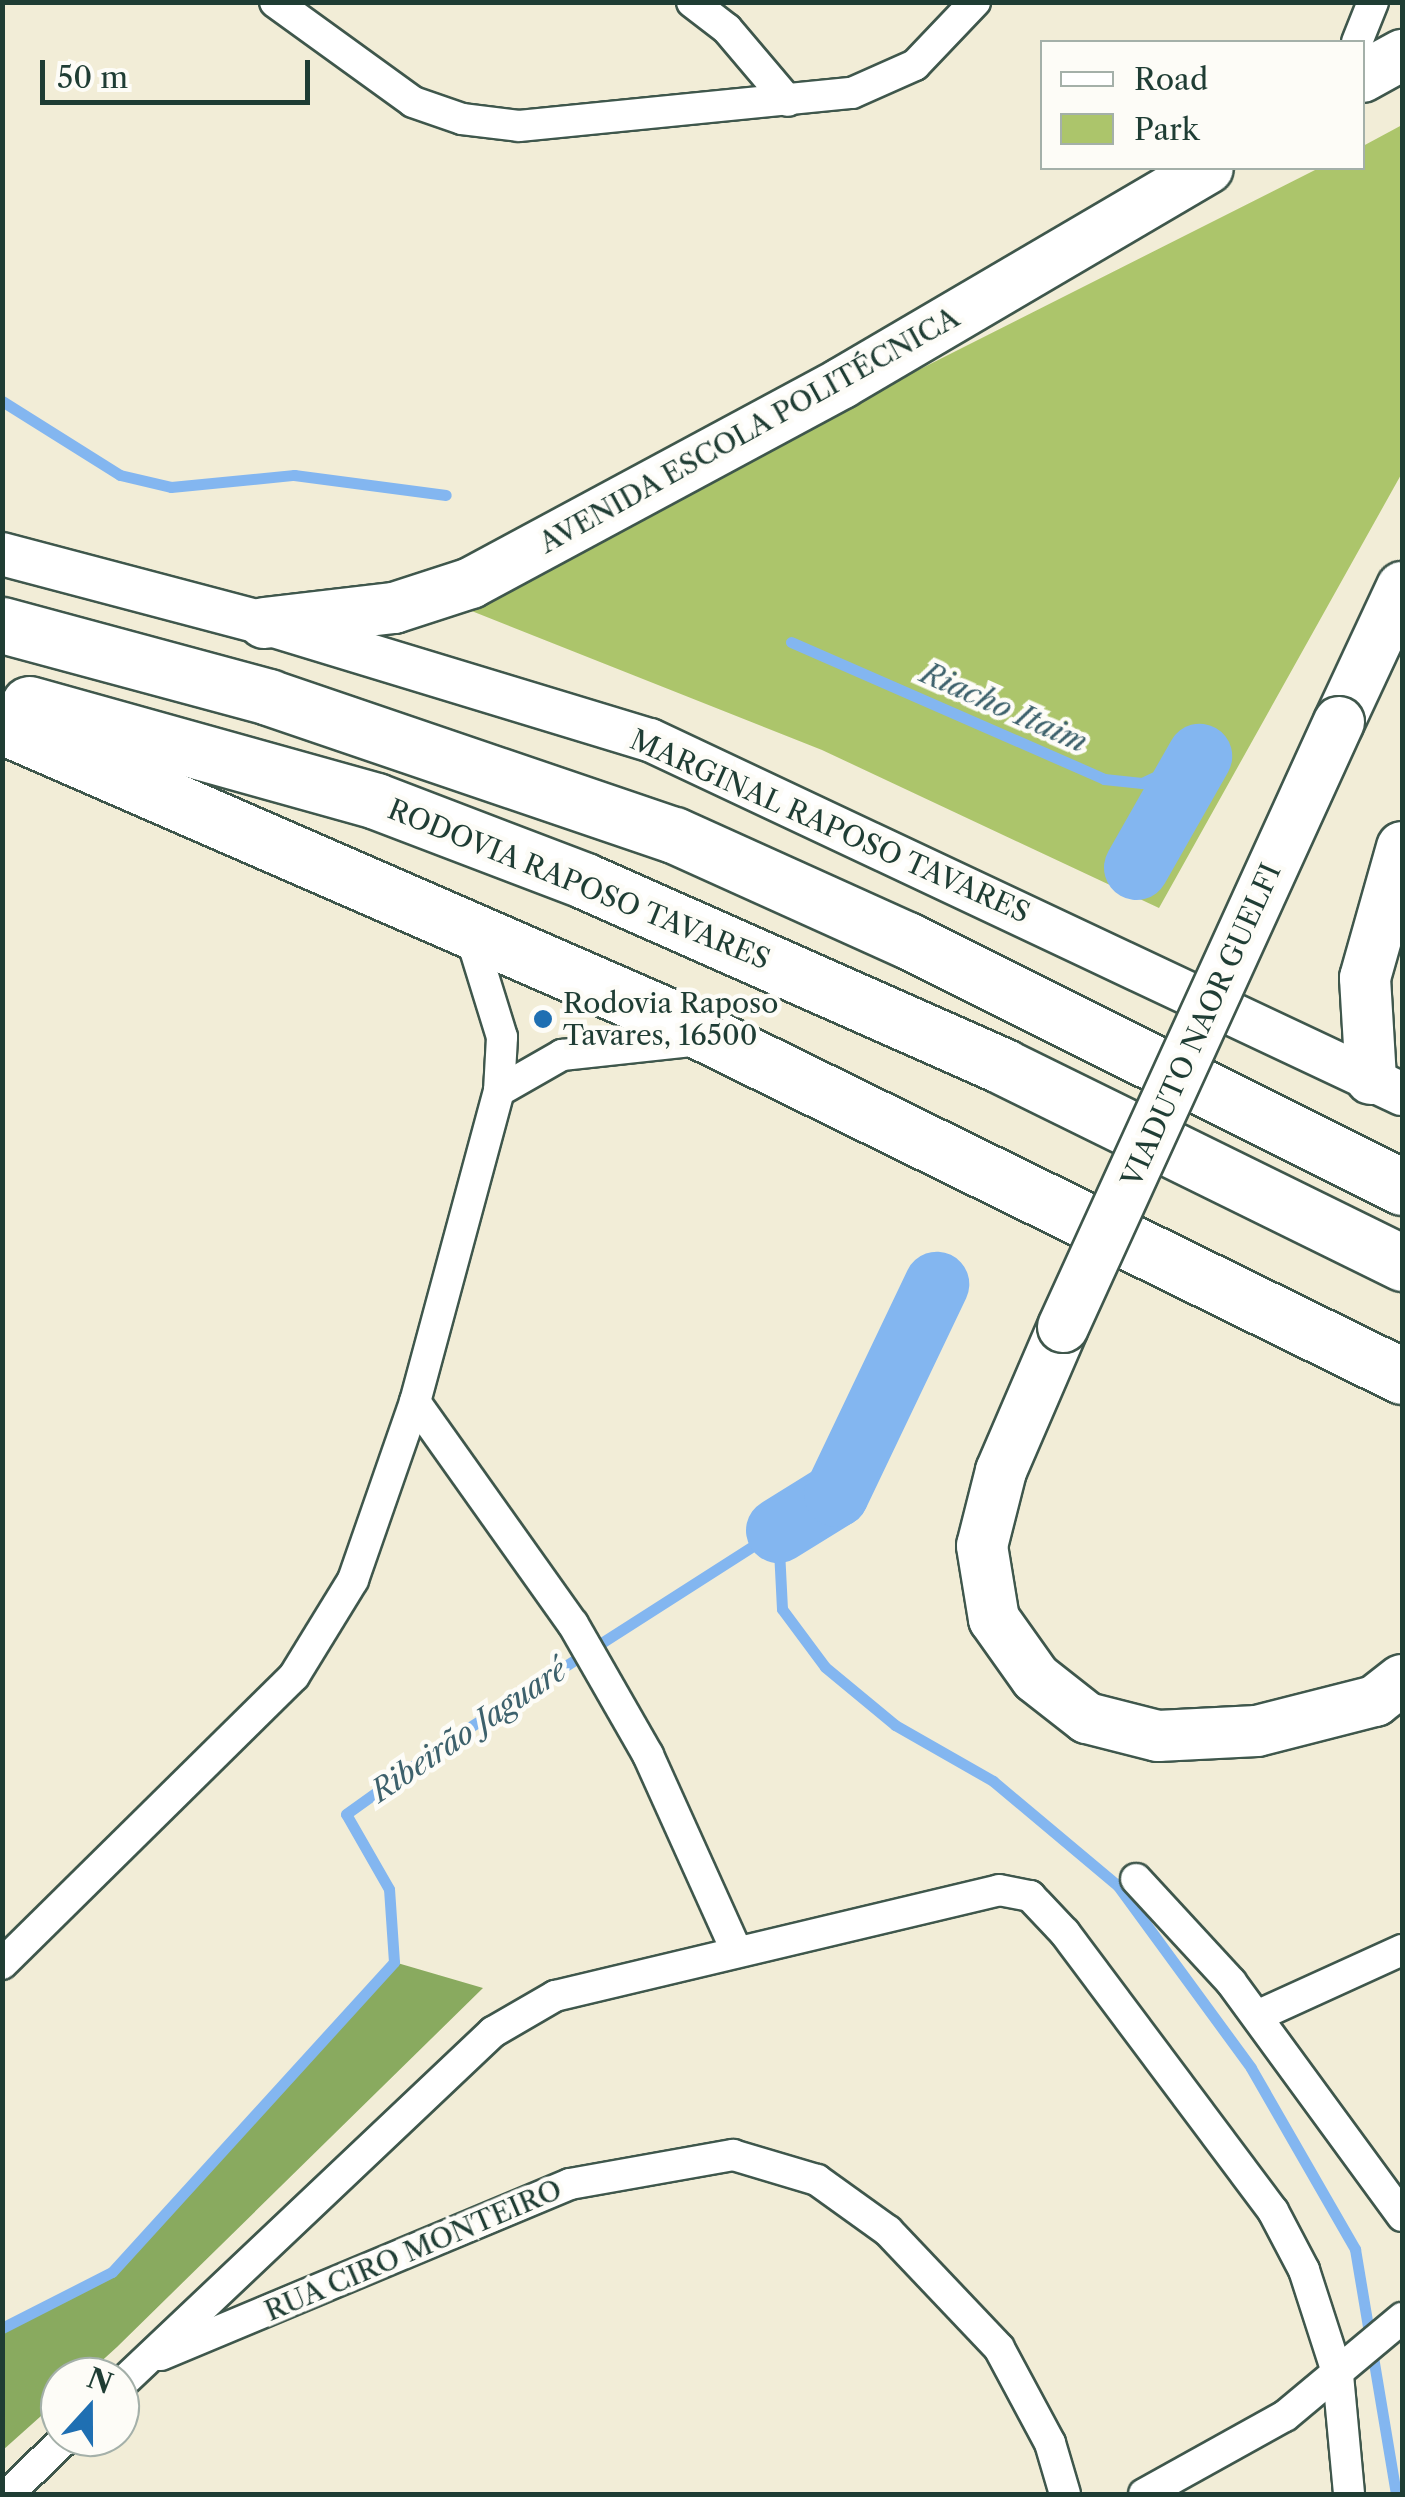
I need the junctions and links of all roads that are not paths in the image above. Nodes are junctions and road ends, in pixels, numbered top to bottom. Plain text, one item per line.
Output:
1 (275, 2) edge
2 (692, 2) edge
3 (975, 2) edge
4 (1373, 2) edge
5 (1358, 40) edge
6 (1402, 55) edge
7 (1365, 75) edge
8 (788, 100) junction
9 (1205, 170) edge
10 (2, 554) edge
11 (1402, 587) edge
12 (264, 622) junction
13 (2, 624) edge
14 (2, 696) edge
15 (2, 726) edge
16 (1402, 847) edge
17 (468, 926) junction
18 (712, 1039) junction
19 (1387, 1087) edge
20 (500, 1092) junction
21 (1402, 1188) edge
22 (1402, 1263) edge
23 (1402, 1376) edge
24 (415, 1402) junction
25 (1402, 1680) edge
26 (1136, 1879) dead end
27 (736, 1950) junction
28 (1402, 1950) edge
29 (2, 1964) edge
30 (1257, 2016) junction
31 (1402, 2216) edge
32 (1402, 2318) edge
33 (143, 2363) junction
34 (140, 2366) edge
35 (1348, 2367) junction
36 (46, 2457) edge
37 (8, 2494) edge
38 (1065, 2494) edge
39 (1144, 2494) edge
40 (1349, 2494) edge

1 - 8 street
2 - 8 street
3 - 8 street
4 - 5 street
6 - 7 highway
9 - 12 highway, AVENIDA ESCOLA POLITÉCNICA
10 - 12 main road, MARGINAL RAPOSO TAVARES
11 - 25 highway, VIADUTO NAOR GUELFI, bridge
12 - 19 main road, MARGINAL RAPOSO TAVARES
13 - 21 highway
14 - 22 highway, RODOVIA RAPOSO TAVARES
15 - 17 highway
16 - 19 highway
17 - 18 highway
17 - 20 street
18 - 20 street
18 - 23 highway
20 - 24 street
24 - 27 street
24 - 29 street
26 - 30 street
27 - 33 street
27 - 35 street
28 - 30 street
30 - 31 street
32 - 35 street
33 - 34 street
33 - 38 street, RUA CIRO MONTEIRO
35 - 39 street
35 - 40 street
36 - 37 street

